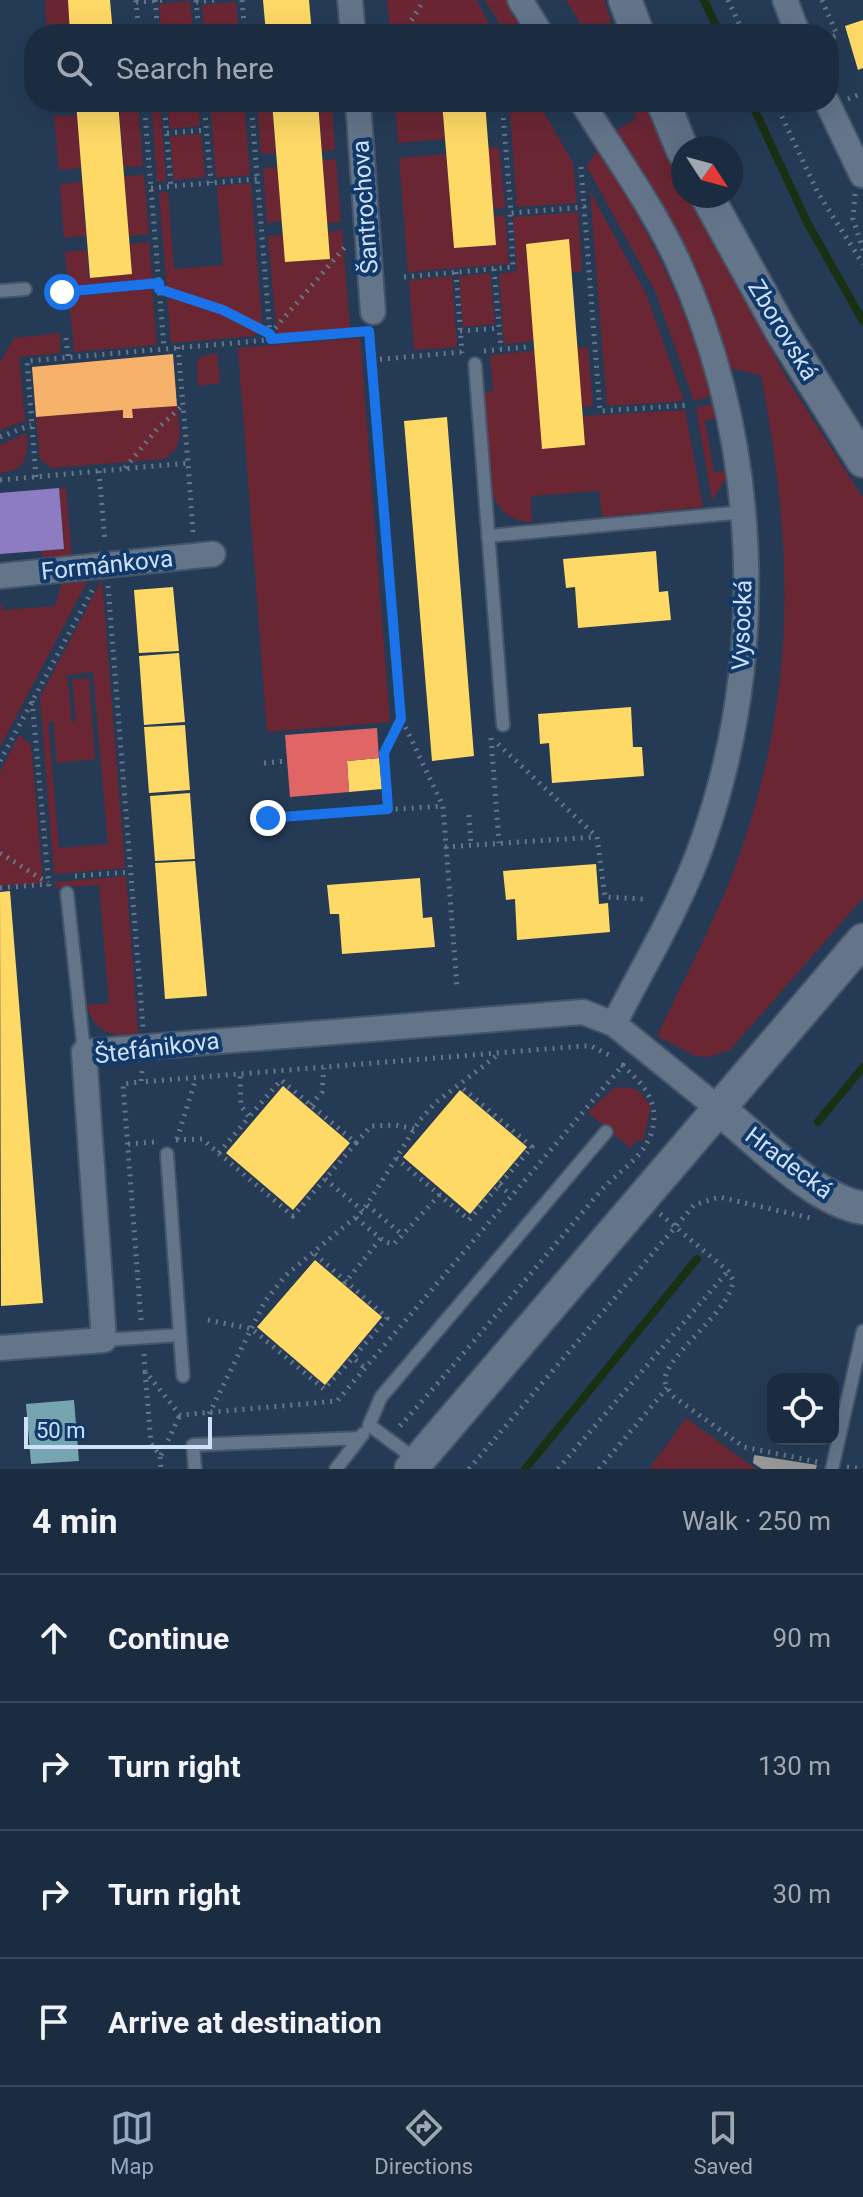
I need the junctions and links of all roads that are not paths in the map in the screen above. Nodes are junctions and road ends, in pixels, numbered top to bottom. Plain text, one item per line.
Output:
1 (350, 0) edge
2 (520, 0) edge
3 (625, 0) edge
4 (785, 0) edge
5 (352, 24) edge
6 (535, 24) edge
7 (634, 24) edge
8 (794, 24) edge
9 (359, 112) edge
10 (588, 112) edge
11 (667, 112) edge
12 (832, 112) edge
13 (677, 136) edge
14 (862, 175) edge
15 (714, 208) edge
16 (25, 289) dead end
17 (0, 291) edge
18 (373, 312) dead end
19 (475, 364) dead end
20 (863, 461) edge
21 (744, 512) junction
22 (488, 536) junction
23 (204, 548) road end
24 (0, 576) edge
25 (503, 725) dead end
26 (67, 893) dead end
27 (863, 940) edge
28 (614, 1024) junction
29 (84, 1052) junction
30 (719, 1109) junction
31 (606, 1132) dead end
32 (167, 1154) dead end
33 (863, 1208) edge
34 (863, 1331) edge
35 (180, 1335) junction
36 (104, 1340) junction
37 (0, 1348) edge
38 (183, 1376) dead end
39 (369, 1425) junction
40 (360, 1438) junction
41 (414, 1465) edge
42 (833, 1467) edge
43 (195, 1469) edge
44 (336, 1469) edge

1 - 5 street
2 - 6 street
3 - 7 street
4 - 8 street
9 - 18 street, Šantrochova
10 - 21 street, Vysocká
11 - 13 street
12 - 14 street
15 - 20 street, Zborovská
16 - 17 lane
19 - 22 lane
21 - 22 lane
21 - 28 street, Vysocká
22 - 25 lane
23 - 24 street, Formánkova
26 - 29 lane
27 - 30 street
28 - 29 street, Štefánikova
28 - 30 street
29 - 36 street, Štefánikova
30 - 33 street, Hradecká
30 - 41 street
31 - 39 lane
32 - 35 lane
34 - 42 lane
35 - 36 lane
35 - 38 lane
36 - 37 street
39 - 40 lane
39 - 41 lane
40 - 43 lane
40 - 44 lane

